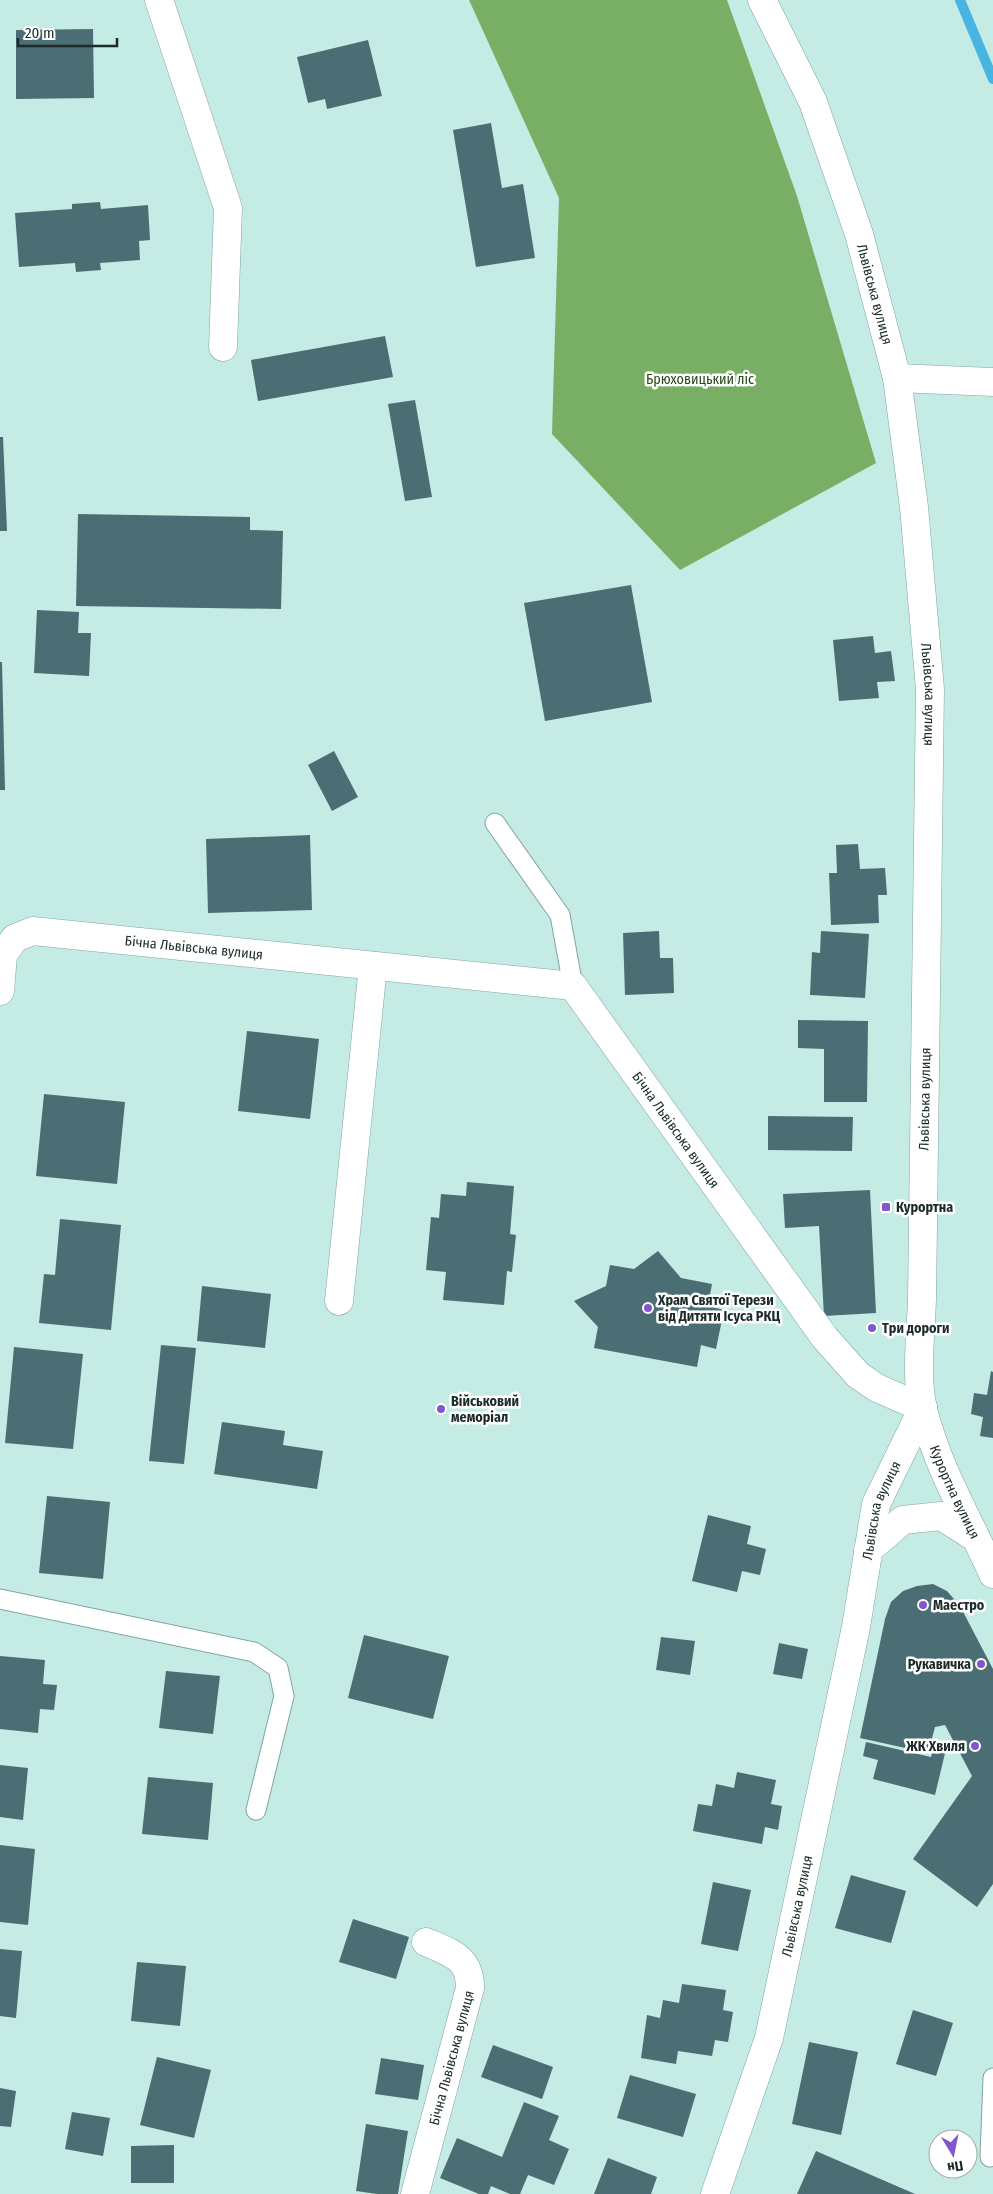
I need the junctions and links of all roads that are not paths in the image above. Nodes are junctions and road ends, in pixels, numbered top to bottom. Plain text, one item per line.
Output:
1 (159, 0) edge
2 (762, 0) edge
3 (222, 347) dead end
4 (896, 378) junction
5 (993, 382) edge
6 (495, 823) dead end
7 (373, 966) junction
8 (573, 986) junction
9 (0, 991) edge
10 (339, 1301) dead end
11 (923, 1408) junction
12 (976, 1538) junction
13 (868, 1550) junction
14 (993, 1574) edge
15 (0, 1599) edge
16 (256, 1810) dead end
17 (426, 1942) dead end
18 (993, 2078) edge
19 (990, 2157) dead end
20 (415, 2194) edge
21 (715, 2194) edge

1 - 3 street
2 - 4 street, Львівська вулиця
4 - 5 street
4 - 11 street, Львівська вулиця
6 - 8 lane
7 - 8 street, Бічна Львівська вулиця
7 - 9 street, Бічна Львівська вулиця
7 - 10 street
8 - 11 street, Бічна Львівська вулиця
11 - 12 street, Курортна вулиця
11 - 13 street, Львівська вулиця
12 - 13 street
12 - 14 street, Курортна вулиця
13 - 21 street, Львівська вулиця
15 - 16 lane
17 - 20 street, Бічна Львівська вулиця
18 - 19 lane

